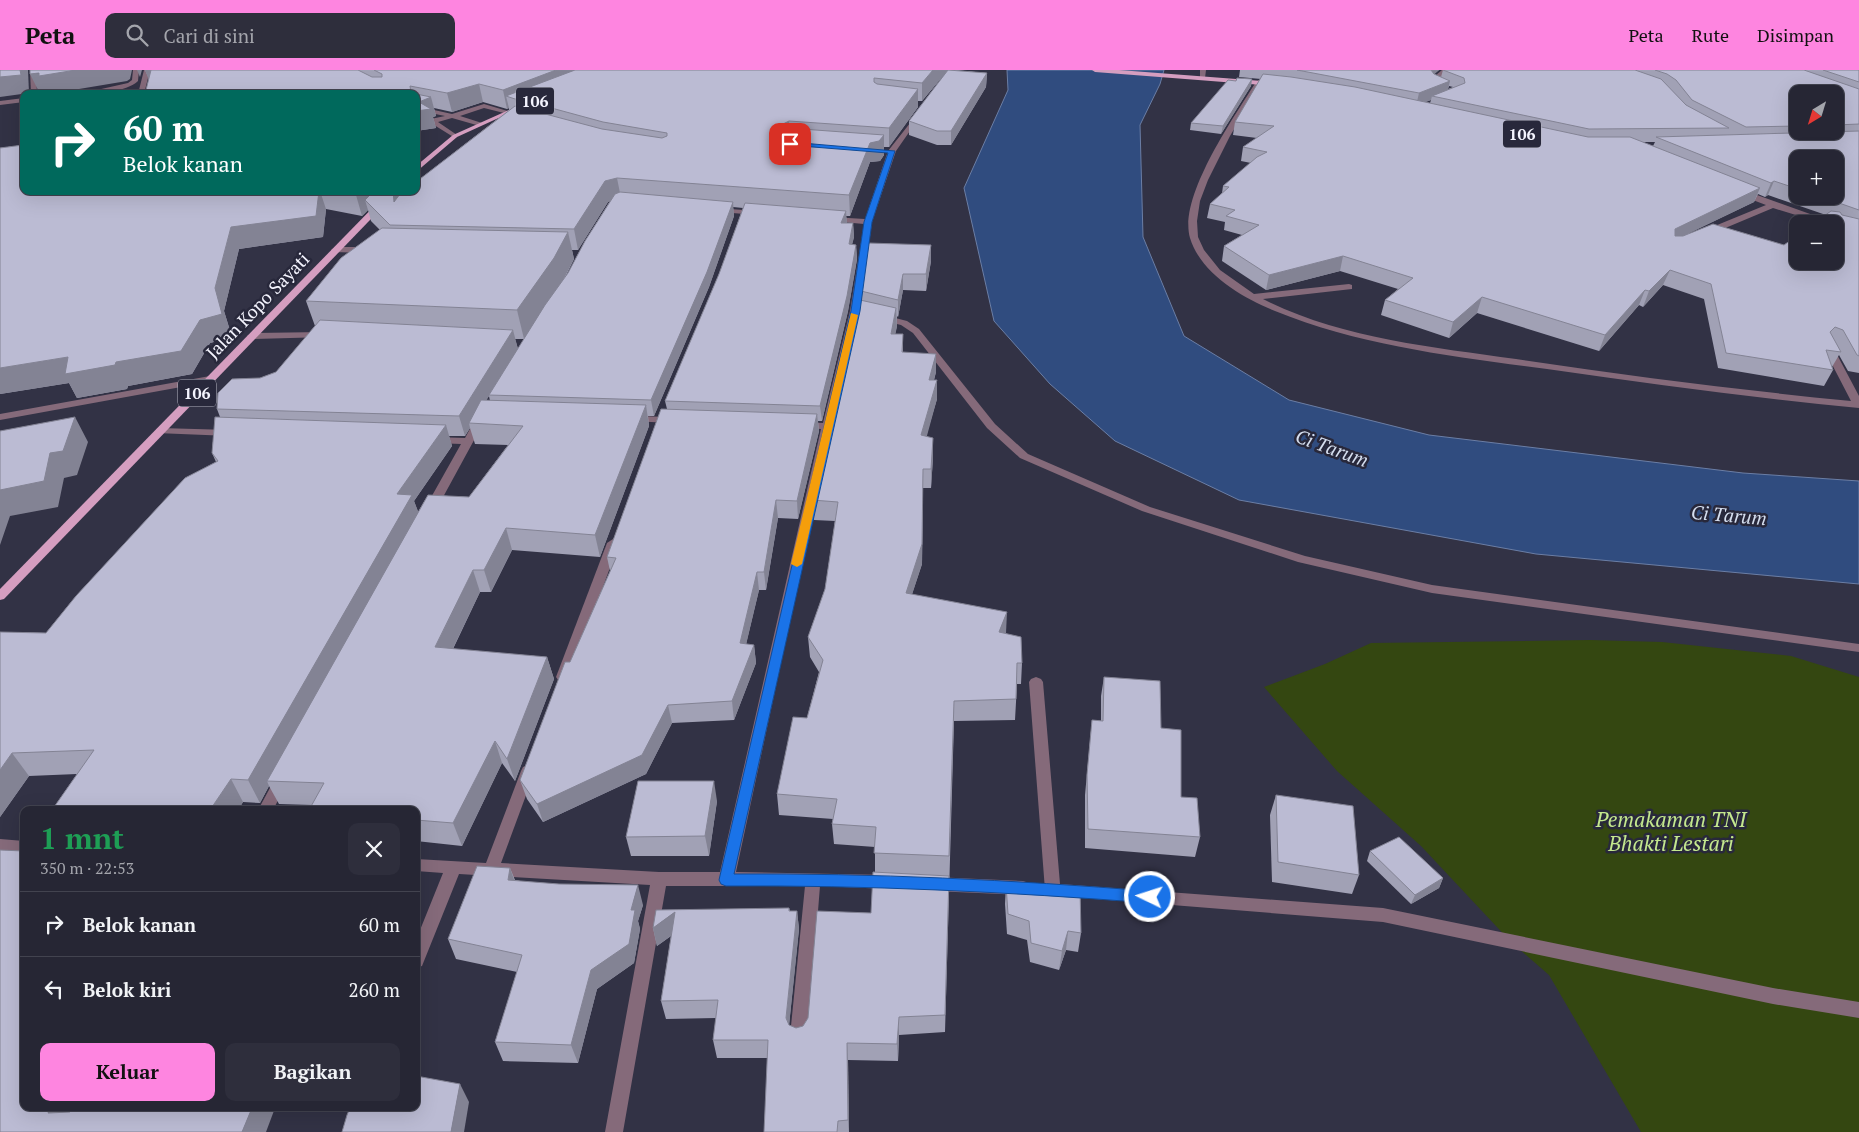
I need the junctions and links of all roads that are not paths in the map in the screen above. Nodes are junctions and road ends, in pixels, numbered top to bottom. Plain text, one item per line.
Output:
1 (136, 70) edge
2 (147, 70) edge
3 (1095, 70) edge
4 (1446, 70) edge
5 (33, 73) edge
6 (1203, 74) edge
7 (42, 75) edge
8 (1259, 82) junction
9 (1281, 84) edge
10 (1448, 89) edge
11 (34, 90) edge
12 (103, 90) edge
13 (142, 90) edge
14 (20, 100) edge
15 (531, 102) edge
16 (0, 103) edge
17 (925, 105) edge
18 (420, 111) edge
19 (420, 113) edge
20 (453, 115) junction
21 (508, 115) junction
22 (499, 116) joint
23 (432, 122) junction
24 (480, 124) junction
25 (455, 136) junction
26 (420, 167) edge
27 (1732, 189) edge
28 (390, 195) edge
29 (1773, 205) junction
30 (714, 209) edge
31 (771, 214) edge
32 (1806, 215) edge
33 (819, 218) edge
34 (868, 222) junction
35 (1698, 236) edge
36 (334, 250) junction
37 (380, 250) edge
38 (1349, 287) dead end
39 (1253, 297) junction
40 (855, 311) junction
41 (331, 334) edge
42 (252, 336) junction
43 (1828, 347) edge
44 (210, 379) junction
45 (1858, 404) edge
46 (488, 413) edge
47 (0, 417) edge
48 (620, 419) edge
49 (688, 421) edge
50 (788, 425) edge
51 (828, 426) junction
52 (160, 431) junction
53 (239, 433) edge
54 (424, 439) edge
55 (469, 441) junction
56 (426, 518) edge
57 (617, 532) edge
58 (0, 596) edge
59 (1859, 648) edge
60 (1036, 682) dead end
61 (558, 691) edge
62 (533, 757) edge
63 (288, 767) edge
64 (266, 806) edge
65 (0, 845) edge
66 (20, 847) edge
67 (420, 865) edge
68 (454, 866) junction
69 (491, 869) junction
70 (659, 879) junction
71 (813, 879) junction
72 (726, 880) junction
73 (1053, 890) junction
74 (420, 951) edge
75 (1859, 1010) edge
76 (799, 1036) edge
77 (614, 1132) edge

1 - 12 street
2 - 13 street
3 - 6 main road
4 - 10 street
5 - 7 street
5 - 11 street
6 - 8 main road
8 - 9 main road
8 - 39 street
14 - 16 street
15 - 21 main road, 106
17 - 34 street
18 - 20 street
19 - 23 street
20 - 21 street
20 - 23 street
20 - 24 street
21 - 22 street
22 - 24 main road, 106
23 - 25 street
24 - 25 main road, 106
25 - 26 main road, 106
27 - 29 street
28 - 36 main road, Jalan Kopo Sayati / 106
29 - 32 street
29 - 35 street
30 - 31 street
33 - 34 street
34 - 40 street
36 - 37 street
36 - 42 main road, Jalan Kopo Sayati / 106
38 - 39 street
39 - 45 street
40 - 51 street
40 - 59 street
41 - 42 street
42 - 44 main road, Jalan Kopo Sayati / 106
43 - 45 street
44 - 47 street
44 - 52 main road, Jalan Kopo Sayati / 106
46 - 55 street
48 - 49 street
50 - 51 street
51 - 72 street
52 - 53 street
52 - 58 main road, Jalan Kopo Sayati / 106
54 - 55 street
55 - 56 street
57 - 61 street
60 - 73 street
62 - 69 street
63 - 64 street
65 - 66 street
67 - 68 street
68 - 69 street
68 - 74 street
69 - 70 street
70 - 72 street
70 - 77 street
71 - 72 street
71 - 73 street
71 - 76 street
73 - 75 street

